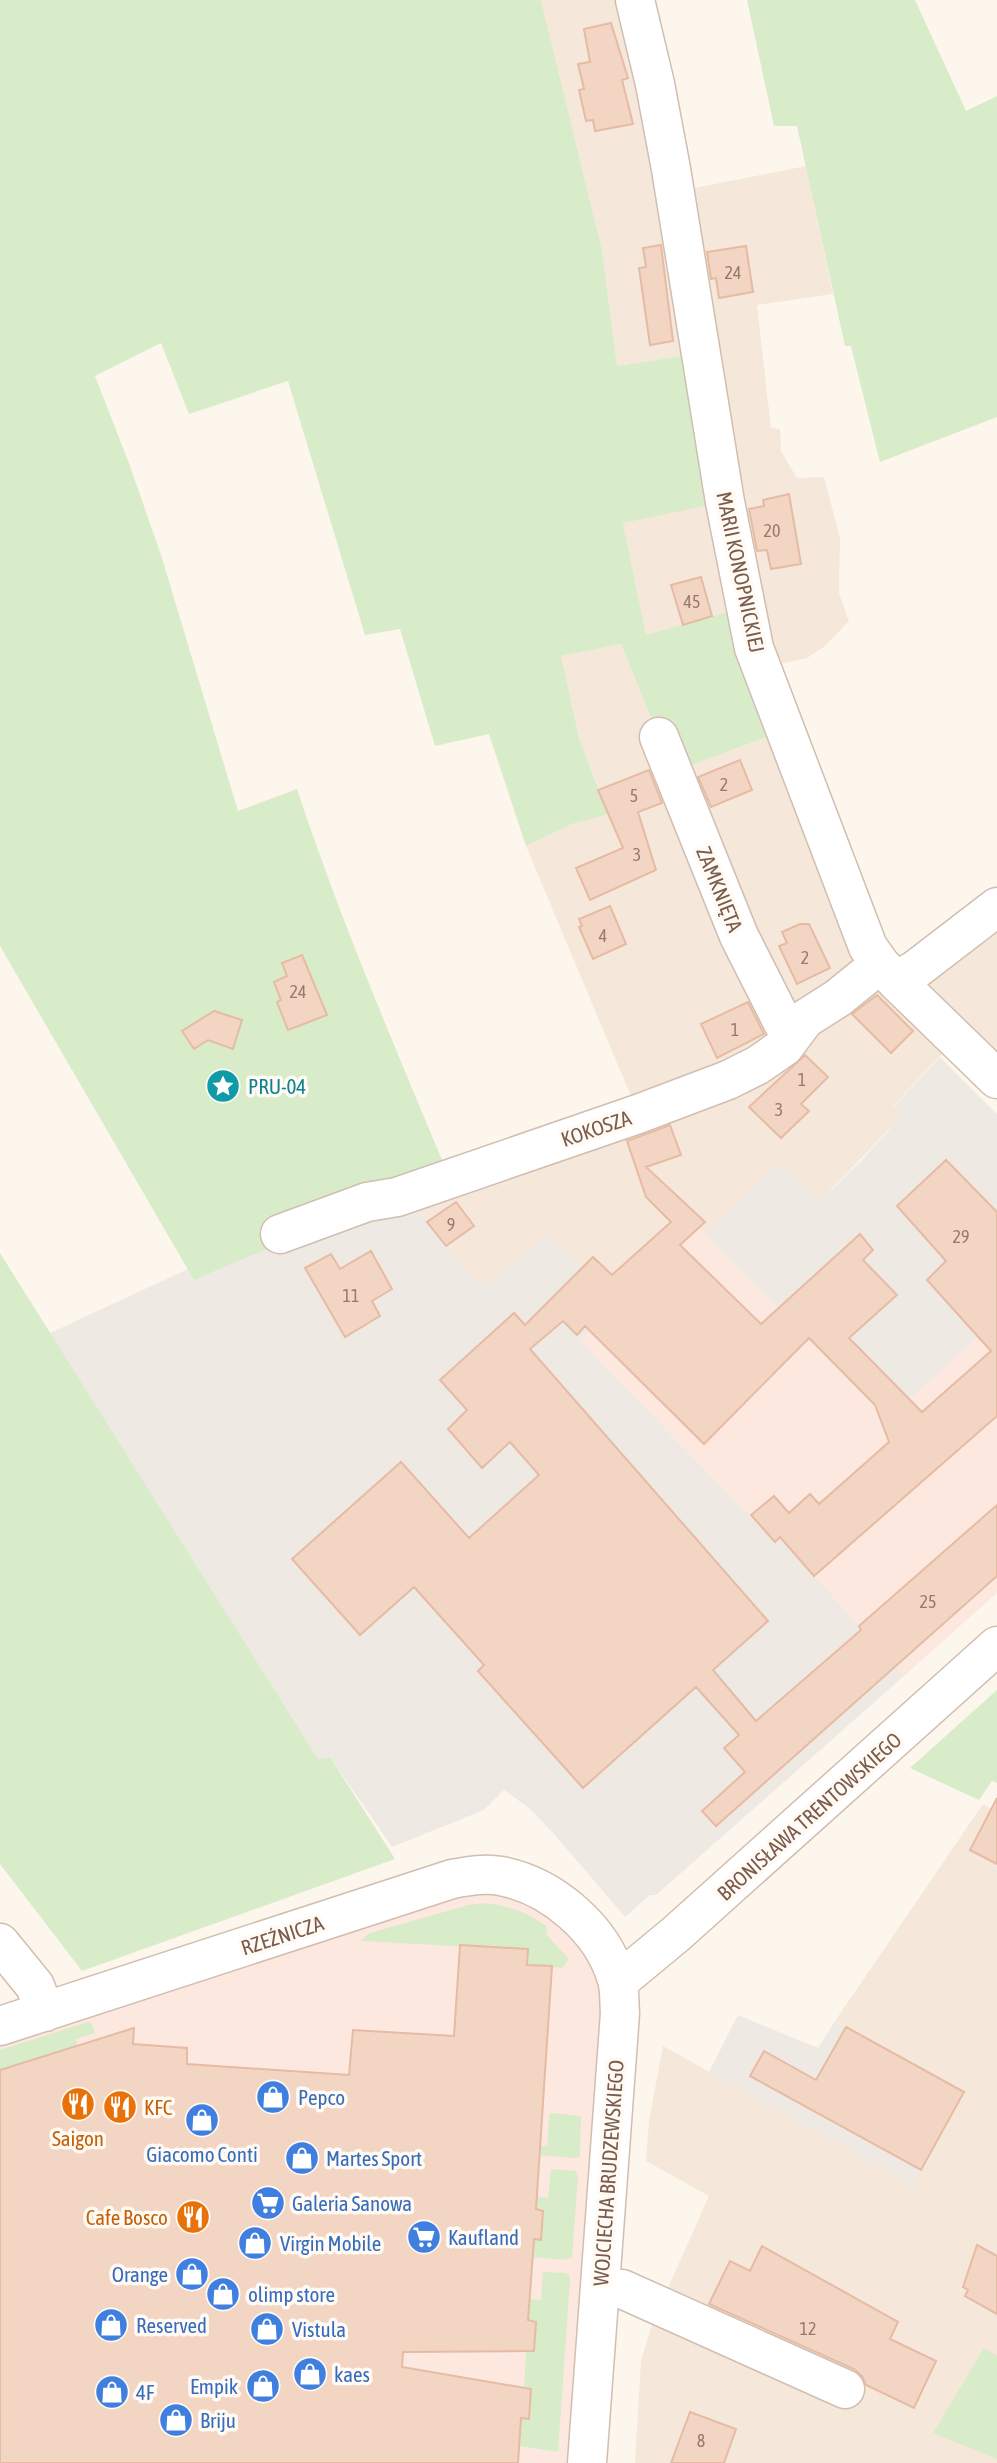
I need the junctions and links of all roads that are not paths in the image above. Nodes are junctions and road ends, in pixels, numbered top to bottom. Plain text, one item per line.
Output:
1 (635, 0) edge
2 (659, 737) dead end
3 (997, 907) edge
4 (888, 972) junction
5 (793, 1033) junction
6 (997, 1079) edge
7 (280, 1234) dead end
8 (997, 1646) edge
9 (562, 1903) joint
10 (0, 1943) edge
11 (618, 1982) junction
12 (45, 2012) junction
13 (0, 2026) edge
14 (622, 2289) dead end
15 (845, 2389) dead end
16 (587, 2463) edge

1 - 4 street, MARII KONOPNICKIEJ
2 - 5 street, ZAMKNIĘTA
3 - 4 street, KOKOSZA
4 - 5 street, KOKOSZA
4 - 6 street, MARII KONOPNICKIEJ
5 - 7 street, KOKOSZA
8 - 11 street, BRONISŁAWA TRENTOWSKIEGO
9 - 11 street, WOJCIECHA BRUDZEWSKIEGO
9 - 12 street, RZEŹNICZA
10 - 12 street
11 - 16 street, WOJCIECHA BRUDZEWSKIEGO
12 - 13 street, RZEŹNICZA
14 - 15 street

